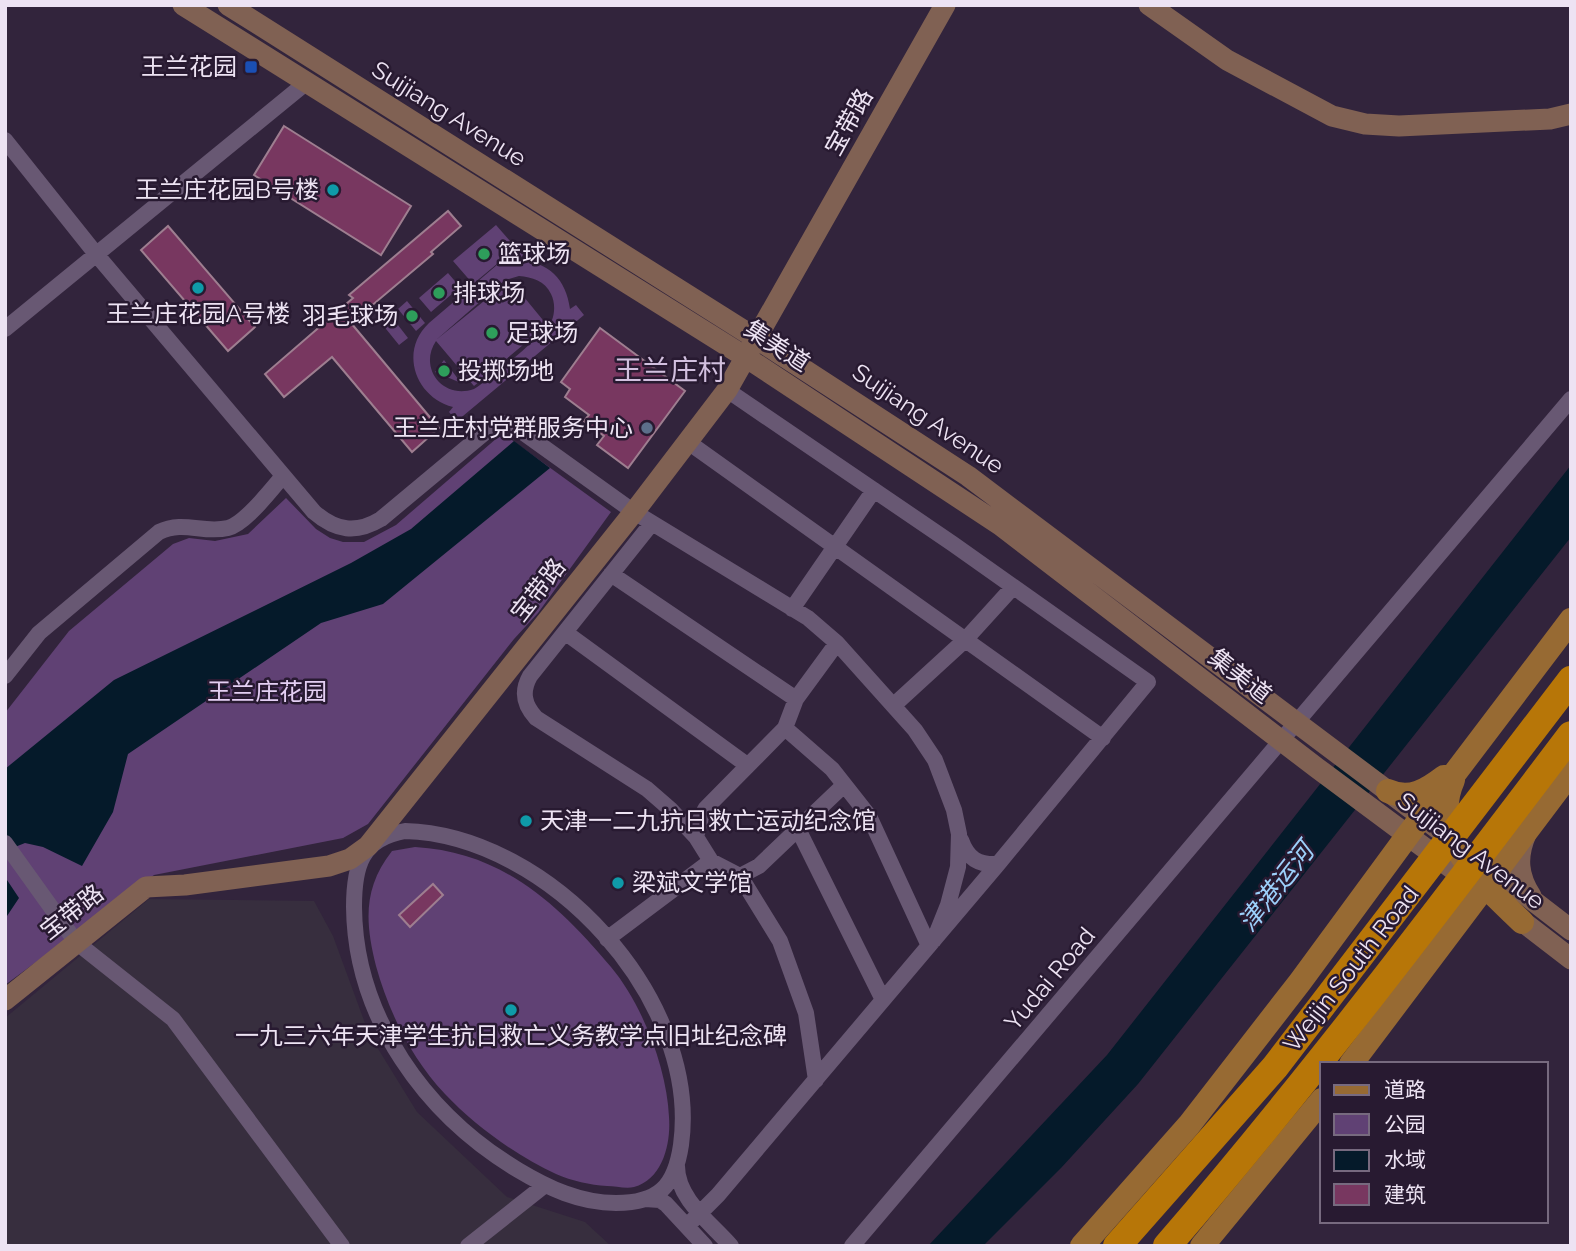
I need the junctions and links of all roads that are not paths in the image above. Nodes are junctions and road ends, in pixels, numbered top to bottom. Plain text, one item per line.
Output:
1 (183, 5) edge
2 (228, 5) edge
3 (945, 5) edge
4 (1149, 5) edge
5 (306, 82) junction
6 (1571, 114) edge
7 (5, 140) edge
8 (96, 254) junction
9 (5, 329) edge
10 (757, 339) junction
11 (747, 358) junction
12 (727, 390) junction
13 (1571, 399) edge
14 (688, 442) junction
15 (283, 476) junction
16 (874, 490) junction
17 (643, 517) junction
18 (836, 547) junction
19 (611, 574) junction
20 (1013, 587) junction
21 (792, 608) junction
22 (1571, 620) edge
23 (566, 633) junction
24 (965, 640) junction
25 (836, 643) junction
26 (5, 676) edge
27 (1571, 680) edge
28 (796, 699) junction
29 (894, 705) junction
30 (1297, 723) junction
31 (785, 729) junction
32 (1571, 735) edge
33 (1102, 738) junction
34 (1282, 741) junction
35 (1463, 760) junction
36 (747, 765) junction
37 (1571, 772) edge
38 (844, 785) junction
39 (1380, 801) junction
40 (1532, 822) junction
41 (1414, 826) junction
42 (798, 829) junction
43 (959, 834) junction
44 (696, 837) junction
45 (1453, 839) junction
46 (368, 846) junction
47 (9, 848) edge
48 (711, 861) junction
49 (998, 864) junction
50 (740, 876) junction
51 (1488, 883) junction
52 (1529, 913) junction
53 (1571, 930) edge
54 (607, 939) junction
55 (76, 942) junction
56 (931, 943) junction
57 (1571, 959) edge
58 (5, 1000) edge
59 (883, 1000) junction
60 (1353, 1062) edge
61 (816, 1080) junction
62 (1320, 1103) edge
63 (677, 1164) junction
64 (545, 1185) junction
65 (645, 1199) junction
66 (701, 1213) junction
67 (687, 1226) junction
68 (1121, 1241) edge
69 (1209, 1244) edge
70 (342, 1246) edge
71 (468, 1246) edge
72 (705, 1246) edge
73 (731, 1246) edge
74 (852, 1246) edge
75 (1082, 1246) edge
76 (1167, 1246) edge

1 - 5 main road, 集美道
2 - 10 main road, Suijiang Avenue
3 - 10 main road, 宝带路
4 - 6 main road
5 - 8 street
5 - 11 main road, 集美道
7 - 8 street
8 - 9 street
8 - 15 street
10 - 11 main road, 宝带路
10 - 30 main road, Suijiang Avenue
11 - 12 main road, 宝带路
11 - 34 main road, 集美道
12 - 14 main road, 宝带路
12 - 16 street
13 - 30 street, Yudai Road
14 - 17 main road, 宝带路
14 - 18 street
15 - 17 street
15 - 26 street
16 - 18 street
16 - 20 street
17 - 19 street
17 - 21 street
17 - 46 main road, 宝带路
18 - 21 street
18 - 24 street
19 - 23 street
19 - 28 street
20 - 24 street
20 - 33 street
21 - 25 street
22 - 35 main road
23 - 36 street
23 - 44 street
24 - 29 street
24 - 33 street
25 - 28 street
25 - 29 street
27 - 68 highway, Weijin South Road
28 - 31 street
29 - 43 street
30 - 34 street, Yudai Road
30 - 39 main road, Suijiang Avenue
31 - 36 street
31 - 38 street
32 - 76 highway, Weijin South Road
33 - 49 street
34 - 39 main road, 集美道
34 - 74 street, Yudai Road
35 - 39 main road
35 - 41 main road
35 - 45 main road
36 - 44 street
37 - 40 main road
38 - 42 street
38 - 56 street
39 - 41 main road, Suijiang Avenue
40 - 45 main road
40 - 51 main road
40 - 52 main road
41 - 45 main road, Suijiang Avenue
41 - 51 main road, Suijiang Avenue
41 - 75 main road
42 - 50 street
42 - 59 street
43 - 49 street
43 - 56 street
44 - 48 street
45 - 51 main road
46 - 54 street
46 - 55 main road, 宝带路
46 - 64 street
47 - 55 street
48 - 50 street
48 - 54 street
49 - 56 street
50 - 61 street
51 - 52 main road
51 - 60 main road
52 - 53 main road, Suijiang Avenue
52 - 57 main road, Suijiang Avenue
54 - 63 street
55 - 58 main road, 宝带路
55 - 70 street
56 - 59 street
59 - 61 street
61 - 66 street
62 - 69 main road
63 - 65 street
63 - 66 street
64 - 65 street
64 - 71 street
65 - 67 street
66 - 67 street
66 - 73 street
67 - 72 street

